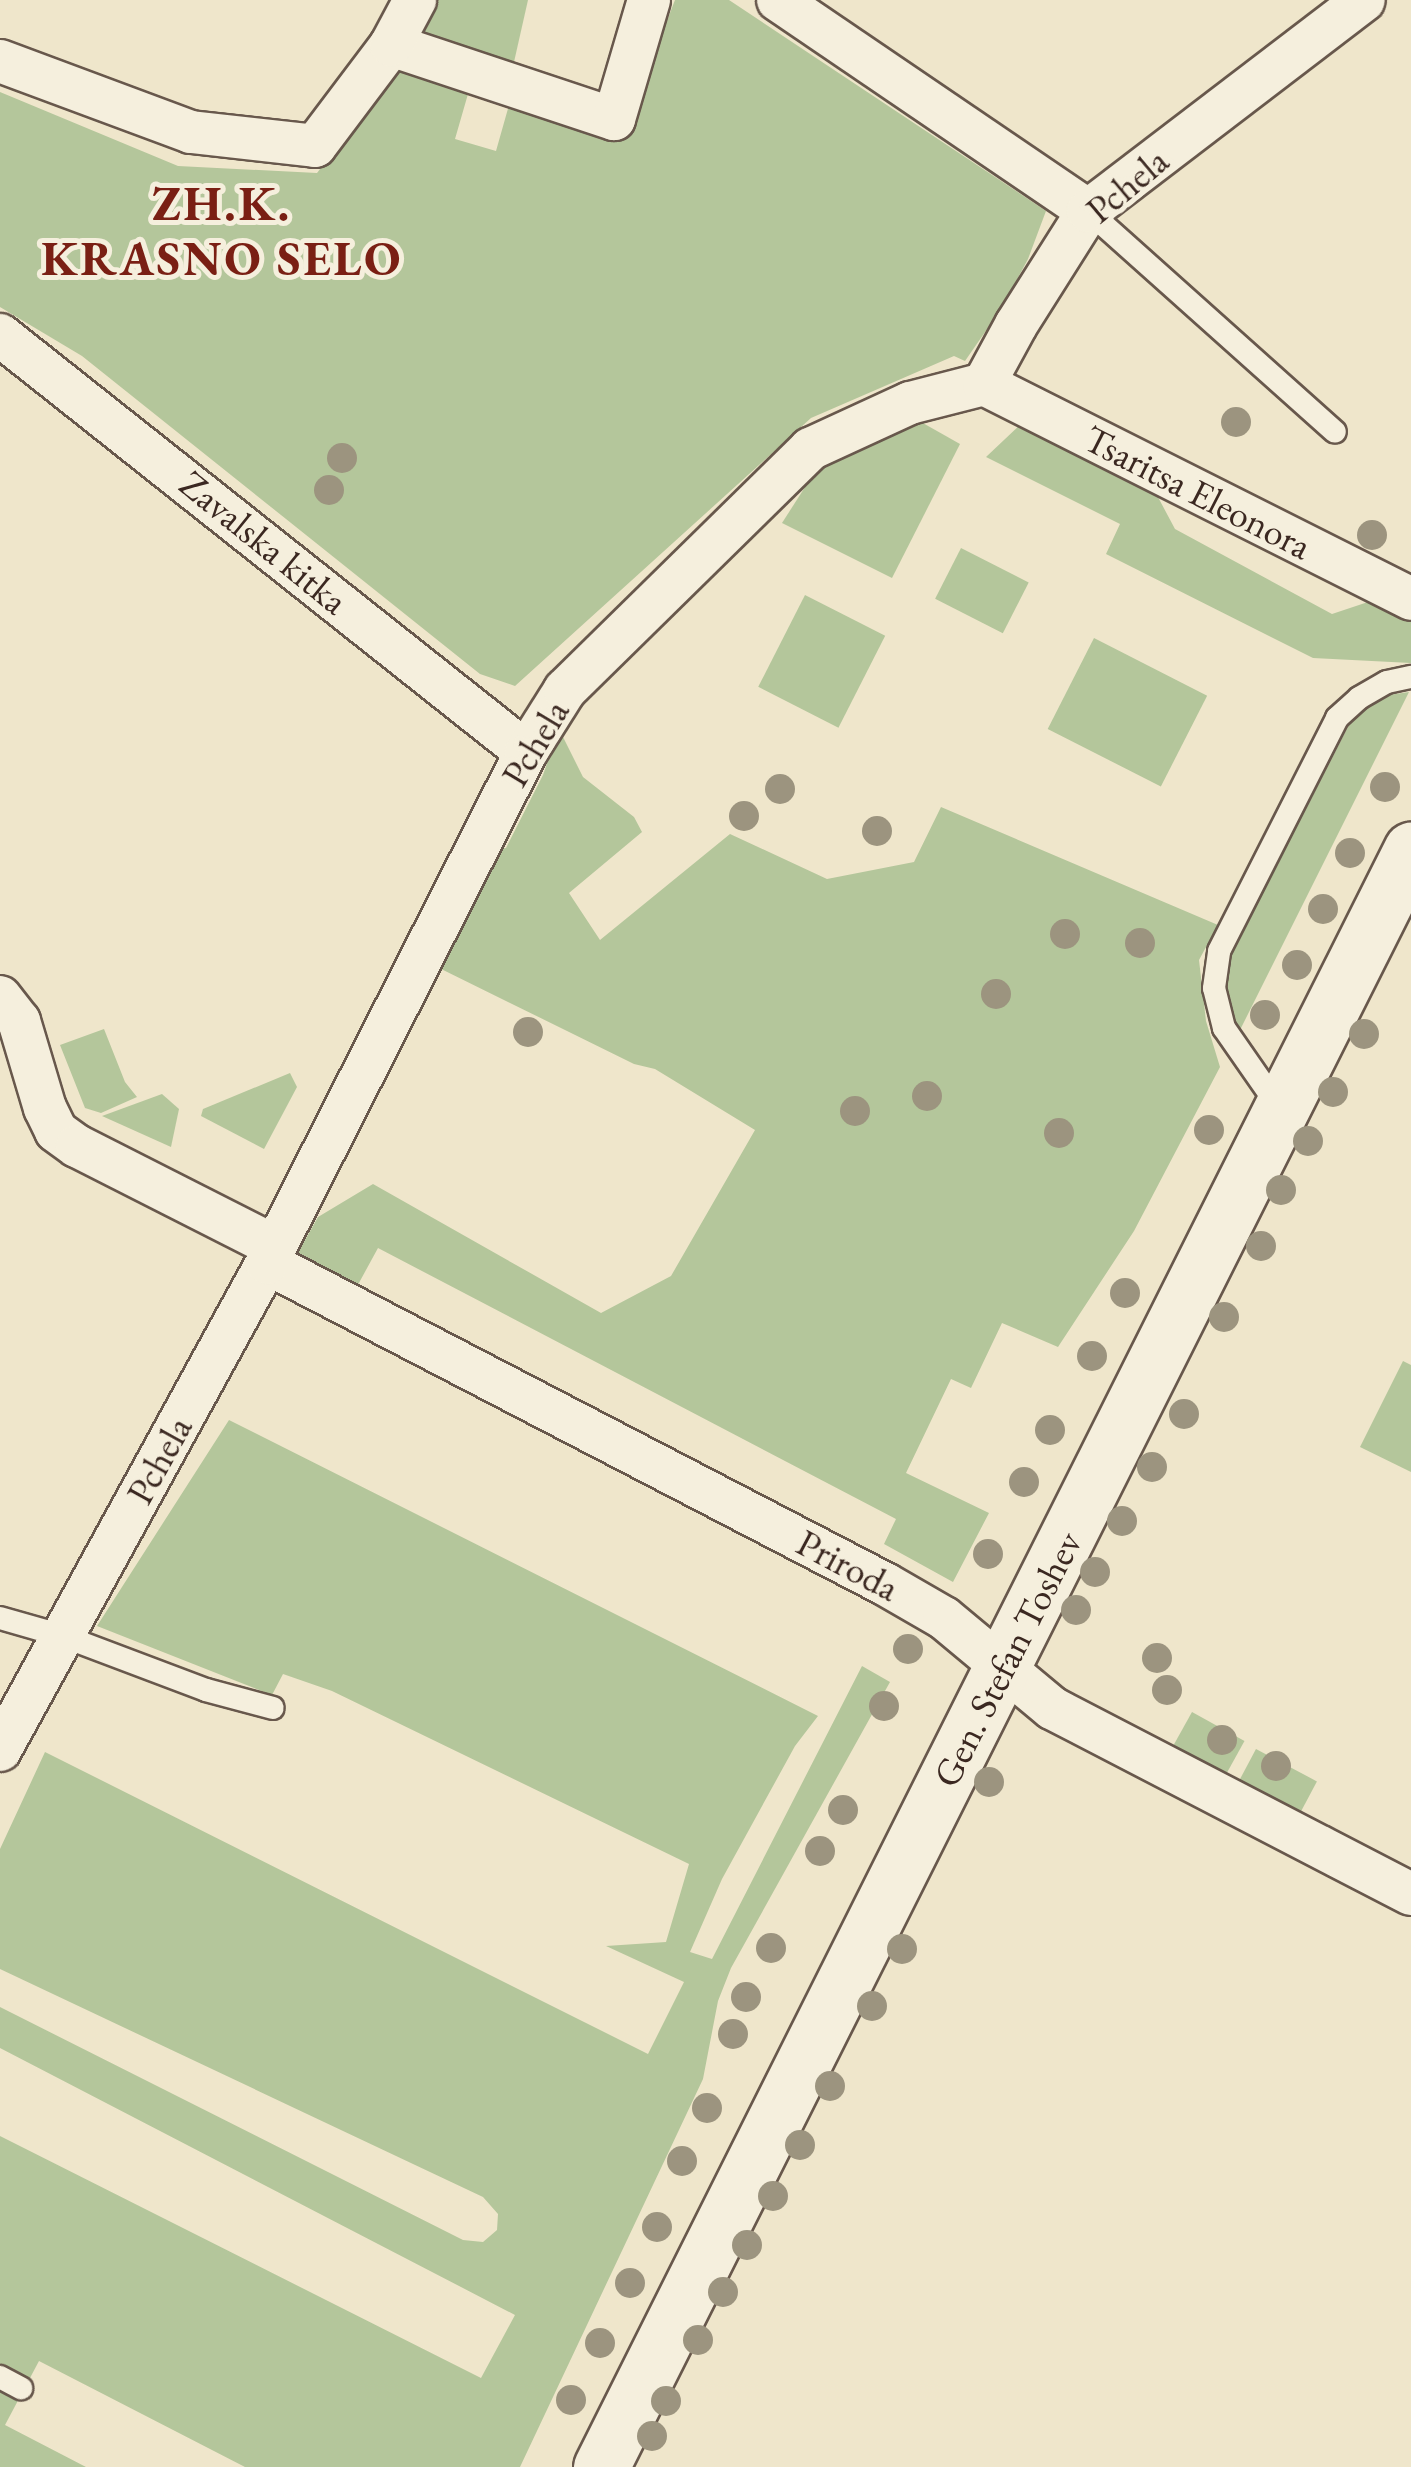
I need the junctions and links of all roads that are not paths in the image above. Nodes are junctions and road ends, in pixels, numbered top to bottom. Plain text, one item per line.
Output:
1 (415, 0) edge
2 (648, 0) edge
3 (778, 0) edge
4 (1364, 0) edge
5 (391, 45) junction
6 (0, 61) edge
7 (1088, 211) junction
8 (0, 335) edge
9 (984, 384) junction
10 (1335, 432) dead end
11 (1411, 599) edge
12 (1411, 676) edge
13 (526, 752) junction
14 (1411, 850) edge
15 (0, 997) edge
16 (1281, 1110) junction
17 (271, 1254) junction
18 (0, 1618) edge
19 (63, 1636) junction
20 (1003, 1669) junction
21 (274, 1708) dead end
22 (0, 1750) edge
23 (1411, 1894) edge
24 (601, 2467) edge

1 - 5 street
2 - 5 street
3 - 7 street
4 - 7 street, Pchela
5 - 6 street
7 - 9 street, Pchela
7 - 10 lane
8 - 13 street, Zavalska kitka
9 - 11 street, Tsaritsa Eleonora
9 - 13 street, Pchela
12 - 16 lane
13 - 17 street, Pchela
14 - 16 street, Gen. Stefan Toshev
15 - 17 street, Priroda
16 - 20 street, Gen. Stefan Toshev
17 - 19 street, Pchela
17 - 20 street, Priroda
18 - 19 lane
19 - 21 lane
19 - 22 street, Pchela
20 - 23 street, Priroda
20 - 24 street, Gen. Stefan Toshev

